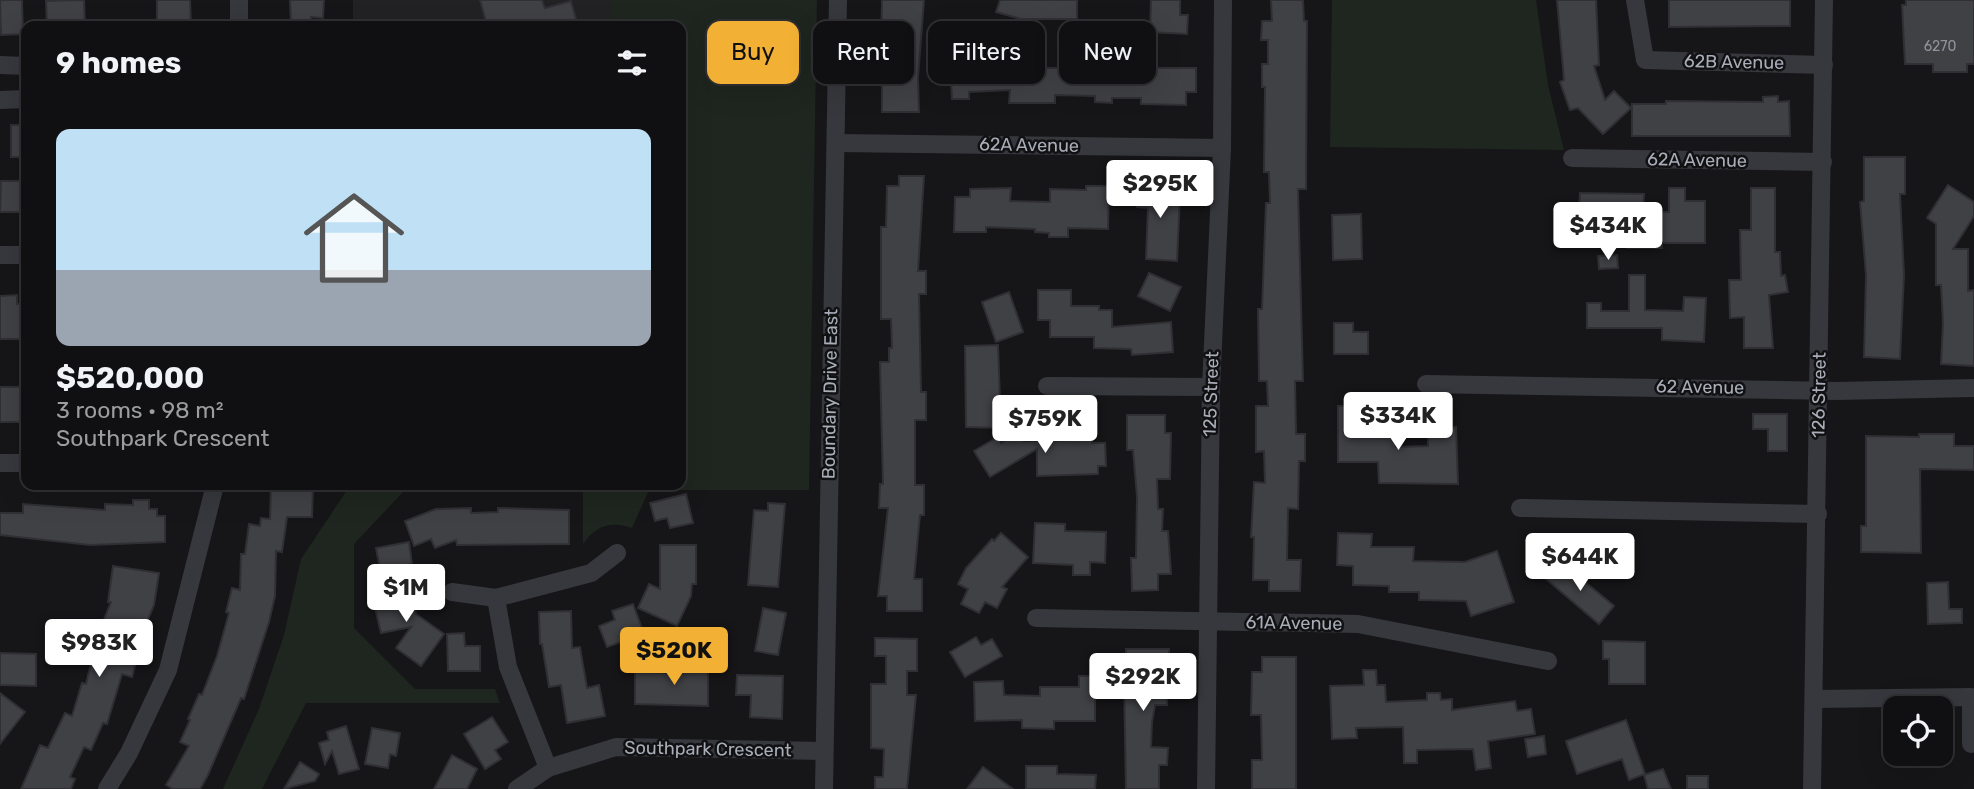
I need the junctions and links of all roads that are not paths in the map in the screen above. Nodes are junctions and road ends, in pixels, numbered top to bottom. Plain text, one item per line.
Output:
1 (239, 0) edge
2 (838, 0) edge
3 (1223, 0) edge
4 (1635, 0) edge
5 (1824, 0) edge
6 (239, 21) edge
7 (0, 65) edge
8 (1824, 65) junction
9 (21, 66) edge
10 (21, 99) edge
11 (0, 100) edge
12 (836, 143) junction
13 (1223, 148) junction
14 (1572, 158) dead end
15 (1823, 162) junction
16 (0, 254) edge
17 (21, 255) edge
18 (1426, 384) dead end
19 (1047, 386) dead end
20 (1211, 387) junction
21 (1974, 388) edge
22 (1818, 391) junction
23 (0, 463) edge
24 (21, 463) edge
25 (214, 490) edge
26 (1520, 508) dead end
27 (1818, 513) junction
28 (617, 553) dead end
29 (452, 592) dead end
30 (496, 598) junction
31 (1036, 618) dead end
32 (1206, 621) junction
33 (1548, 661) dead end
34 (1815, 699) junction
35 (1971, 744) dead end
36 (824, 751) junction
37 (548, 768) junction
38 (107, 789) edge
39 (517, 789) edge
40 (824, 789) edge
41 (1206, 789) edge
42 (1812, 789) edge

1 - 6 street
2 - 12 street, Boundary Drive East
3 - 13 street, 125 Street
4 - 8 street, 62B Avenue
5 - 8 street, 126 Street
7 - 9 street
8 - 15 street, 126 Street
10 - 11 street
12 - 13 street, 62A Avenue
12 - 36 street, Boundary Drive East
13 - 20 street, 125 Street
14 - 15 street, 62A Avenue
15 - 22 street, 126 Street
16 - 17 street
18 - 22 street, 62 Avenue
19 - 20 street
20 - 32 street, 125 Street
21 - 22 street, 62 Avenue
22 - 27 street, 126 Street
23 - 24 street
25 - 38 street
26 - 27 street
27 - 34 street, 126 Street
28 - 30 street
29 - 30 street
30 - 37 street
31 - 32 street, 61A Avenue
32 - 33 street, 61A Avenue
32 - 41 street, 125 Street
34 - 35 street
34 - 42 street, 126 Street
36 - 37 street, Southpark Crescent
36 - 40 street, Boundary Drive East
37 - 39 street, Southpark Crescent

